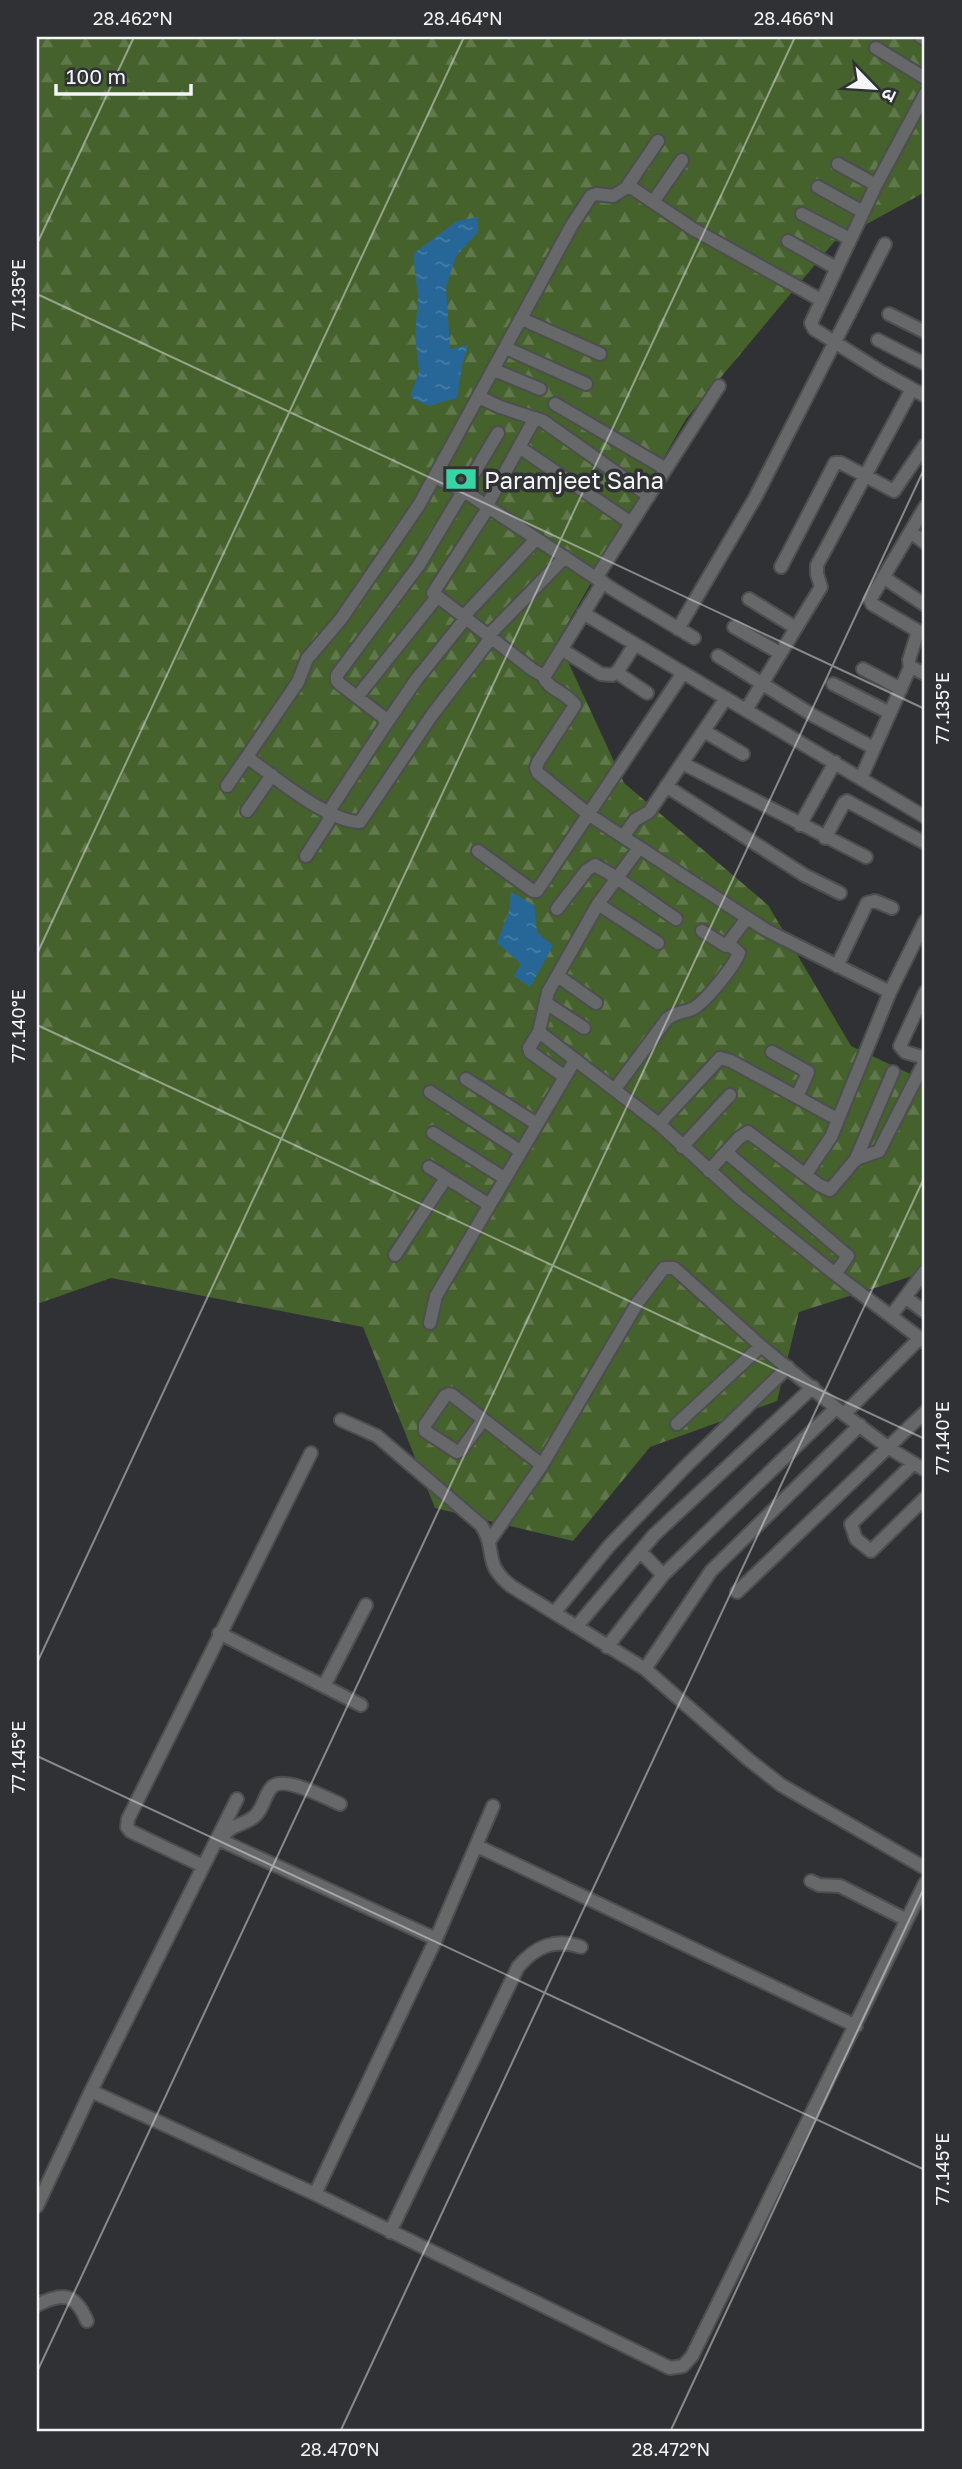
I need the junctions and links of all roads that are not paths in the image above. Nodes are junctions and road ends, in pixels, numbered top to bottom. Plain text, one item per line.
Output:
1 (876, 48) dead end
2 (925, 78) edge
3 (925, 93) edge
4 (658, 141) dead end
5 (682, 160) dead end
6 (838, 164) dead end
7 (876, 185) junction
8 (818, 187) dead end
9 (626, 188) junction
10 (653, 202) junction
11 (863, 212) junction
12 (802, 214) dead end
13 (850, 239) junction
14 (788, 241) dead end
15 (885, 244) dead end
16 (836, 268) junction
17 (821, 300) junction
18 (889, 314) dead end
19 (522, 319) junction
20 (925, 332) edge
21 (878, 340) dead end
22 (836, 343) junction
23 (506, 348) junction
24 (600, 354) dead end
25 (925, 363) edge
26 (494, 370) junction
27 (586, 384) dead end
28 (719, 386) dead end
29 (540, 388) dead end
30 (912, 389) junction
31 (925, 395) edge
32 (479, 397) junction
33 (555, 404) dead end
34 (535, 418) junction
35 (498, 433) dead end
36 (519, 447) junction
37 (925, 447) edge
38 (666, 469) junction
39 (435, 477) junction
40 (865, 478) junction
41 (464, 491) junction
42 (649, 496) junction
43 (487, 508) junction
44 (925, 508) edge
45 (631, 523) junction
46 (911, 532) junction
47 (536, 539) junction
48 (925, 543) edge
49 (565, 557) junction
50 (780, 567) dead end
51 (883, 577) junction
52 (599, 580) junction
53 (437, 597) junction
54 (749, 599) dead end
55 (925, 606) edge
56 (583, 613) junction
57 (464, 618) junction
58 (734, 626) dead end
59 (796, 628) junction
60 (678, 629) junction
61 (490, 637) junction
62 (694, 638) dead end
63 (635, 644) junction
64 (561, 649) junction
65 (780, 653) junction
66 (718, 656) dead end
67 (863, 669) dead end
68 (910, 669) junction
69 (618, 671) junction
70 (683, 673) junction
71 (925, 674) edge
72 (543, 675) junction
73 (762, 682) junction
74 (833, 684) dead end
75 (901, 689) junction
76 (647, 693) dead end
77 (357, 697) junction
78 (726, 698) junction
79 (746, 710) junction
80 (890, 713) junction
81 (386, 724) junction
82 (704, 731) junction
83 (874, 748) junction
84 (743, 754) dead end
85 (247, 757) junction
86 (835, 762) junction
87 (682, 763) junction
88 (272, 775) junction
89 (861, 778) junction
90 (227, 786) dead end
91 (666, 786) junction
92 (247, 811) dead end
93 (329, 812) junction
94 (588, 814) junction
95 (925, 817) edge
96 (800, 825) junction
97 (623, 837) junction
98 (825, 838) junction
99 (925, 843) edge
100 (639, 848) junction
101 (478, 851) dead end
102 (306, 856) dead end
103 (866, 858) dead end
104 (617, 878) junction
105 (840, 893) dead end
106 (598, 904) junction
107 (892, 908) dead end
108 (557, 909) dead end
109 (747, 918) junction
110 (676, 919) dead end
111 (925, 921) edge
112 (702, 931) dead end
113 (658, 943) dead end
114 (729, 944) junction
115 (837, 966) junction
116 (558, 976) junction
117 (890, 992) junction
118 (925, 992) edge
119 (545, 1003) junction
120 (596, 1003) dead end
121 (584, 1028) dead end
122 (538, 1032) junction
123 (772, 1052) dead end
124 (925, 1059) edge
125 (575, 1060) junction
126 (893, 1072) dead end
127 (565, 1077) junction
128 (466, 1079) dead end
129 (615, 1089) junction
130 (430, 1091) dead end
131 (730, 1095) dead end
132 (797, 1097) junction
133 (837, 1119) junction
134 (537, 1124) junction
135 (659, 1124) junction
136 (433, 1133) dead end
137 (682, 1147) junction
138 (520, 1151) junction
139 (726, 1152) junction
140 (855, 1161) junction
141 (429, 1167) dead end
142 (709, 1171) junction
143 (806, 1175) junction
144 (446, 1178) junction
145 (504, 1178) junction
146 (488, 1205) junction
147 (395, 1255) dead end
148 (925, 1271) edge
149 (835, 1274) junction
150 (905, 1297) junction
151 (925, 1312) edge
152 (891, 1316) junction
153 (430, 1323) dead end
154 (923, 1340) edge
155 (761, 1346) junction
156 (788, 1367) junction
157 (813, 1387) junction
158 (840, 1411) junction
159 (925, 1412) edge
160 (341, 1420) dead end
161 (483, 1420) junction
162 (677, 1424) dead end
163 (860, 1425) junction
164 (889, 1448) junction
165 (311, 1453) dead end
166 (542, 1465) junction
167 (920, 1466) edge
168 (925, 1498) edge
169 (489, 1540) junction
170 (639, 1551) junction
171 (663, 1575) junction
172 (737, 1592) dead end
173 (366, 1605) dead end
174 (555, 1612) junction
175 (577, 1626) junction
176 (219, 1633) junction
177 (607, 1647) junction
178 (645, 1669) junction
179 (324, 1686) junction
180 (361, 1705) dead end
181 (237, 1798) dead end
182 (340, 1804) dead end
183 (492, 1806) dead end
184 (220, 1840) junction
185 (477, 1846) junction
186 (203, 1866) junction
187 (925, 1868) edge
188 (811, 1881) dead end
189 (925, 1883) edge
190 (907, 1920) junction
191 (436, 1939) junction
192 (581, 1947) dead end
193 (856, 2026) junction
194 (91, 2091) junction
195 (315, 2194) junction
196 (37, 2206) edge
197 (390, 2232) junction
198 (37, 2305) edge
199 (87, 2321) dead end

1 - 2 street
3 - 7 street
4 - 9 street
5 - 10 street
6 - 7 street
7 - 11 street
8 - 11 street
9 - 10 street
9 - 19 street
10 - 17 street
11 - 13 street
12 - 13 street
13 - 16 street
14 - 16 street
15 - 22 street
16 - 17 street
17 - 22 street
18 - 20 street
19 - 23 street
19 - 24 street
21 - 25 street
22 - 30 street
22 - 60 street
23 - 26 street
23 - 27 street
26 - 29 street
26 - 32 street
28 - 38 street
30 - 31 street
30 - 40 street
32 - 34 street
32 - 39 street
33 - 38 street
34 - 36 street
34 - 42 street
35 - 41 street
36 - 43 street
36 - 45 street
37 - 40 street
38 - 42 street
39 - 41 street
39 - 85 street
40 - 50 street
40 - 59 street
41 - 43 street
41 - 77 street
42 - 45 street
43 - 47 street
43 - 53 street
44 - 46 street
45 - 52 street
46 - 48 street
46 - 51 street
47 - 49 street
47 - 57 street
49 - 52 street
49 - 61 street
51 - 55 street
51 - 68 street
52 - 56 street
52 - 60 street
53 - 57 street
53 - 77 street
54 - 59 street
56 - 63 street
56 - 64 street
57 - 61 street
57 - 81 street
58 - 65 street
59 - 65 street
60 - 62 street
61 - 72 street
61 - 93 street
63 - 69 street
63 - 70 street
64 - 69 street
64 - 72 street
65 - 73 street
66 - 73 street
67 - 75 street
68 - 71 street
68 - 75 street
69 - 76 street
70 - 78 street
70 - 94 street
72 - 94 street
73 - 79 street
73 - 83 street
74 - 80 street
75 - 80 street
77 - 81 street
78 - 79 street
78 - 82 street
79 - 86 street
80 - 83 street
81 - 93 street
82 - 84 street
82 - 87 street
83 - 89 street
85 - 88 street
85 - 90 street
86 - 89 street
86 - 96 street
87 - 91 street
87 - 96 street
88 - 92 street
88 - 93 street
89 - 95 street
91 - 97 street
91 - 105 street
93 - 102 street
94 - 97 street
94 - 101 street
96 - 98 street
97 - 100 street
98 - 99 street
98 - 103 street
100 - 104 street
100 - 109 street
104 - 106 street
104 - 108 street
104 - 110 street
106 - 113 street
106 - 116 street
107 - 115 street
109 - 114 street
109 - 115 street
111 - 117 street
112 - 114 street
114 - 129 street
115 - 117 street
116 - 119 street
116 - 120 street
117 - 133 street
118 - 124 street
119 - 121 street
119 - 122 street
122 - 125 street
122 - 127 street
123 - 132 street
124 - 140 street
125 - 127 street
125 - 129 street
126 - 140 street
127 - 134 street
128 - 134 street
129 - 135 street
130 - 138 street
131 - 137 street
132 - 133 street
132 - 135 street
133 - 143 street
134 - 138 street
135 - 137 street
136 - 145 street
137 - 142 street
138 - 145 street
139 - 142 street
139 - 143 street
139 - 149 street
140 - 143 street
141 - 144 street
142 - 149 street
144 - 146 street
144 - 147 street
145 - 146 street
146 - 153 street
148 - 150 street
149 - 152 street
150 - 151 street
150 - 152 street
152 - 154 street
154 - 158 street
155 - 156 street
155 - 162 street
155 - 166 street
156 - 157 street
156 - 174 street
157 - 158 street
157 - 170 street
158 - 163 street
158 - 171 street
159 - 164 street
160 - 169 street
161 - 161 street
161 - 166 street
163 - 164 street
163 - 178 street
164 - 167 street
164 - 172 street
165 - 176 street
166 - 169 street
167 - 168 street
169 - 174 street
170 - 171 street
170 - 175 street
171 - 177 street
173 - 179 street
174 - 175 street
175 - 177 street
176 - 179 street
176 - 186 street
177 - 178 street
178 - 187 street
179 - 180 street
181 - 184 street
182 - 184 street
183 - 185 street
184 - 186 street
184 - 191 street
185 - 191 street
185 - 193 street
186 - 194 street
188 - 190 street
189 - 190 street
190 - 193 street
191 - 195 street
192 - 197 street
193 - 197 street
194 - 195 street
194 - 196 street
195 - 197 street
198 - 199 street

